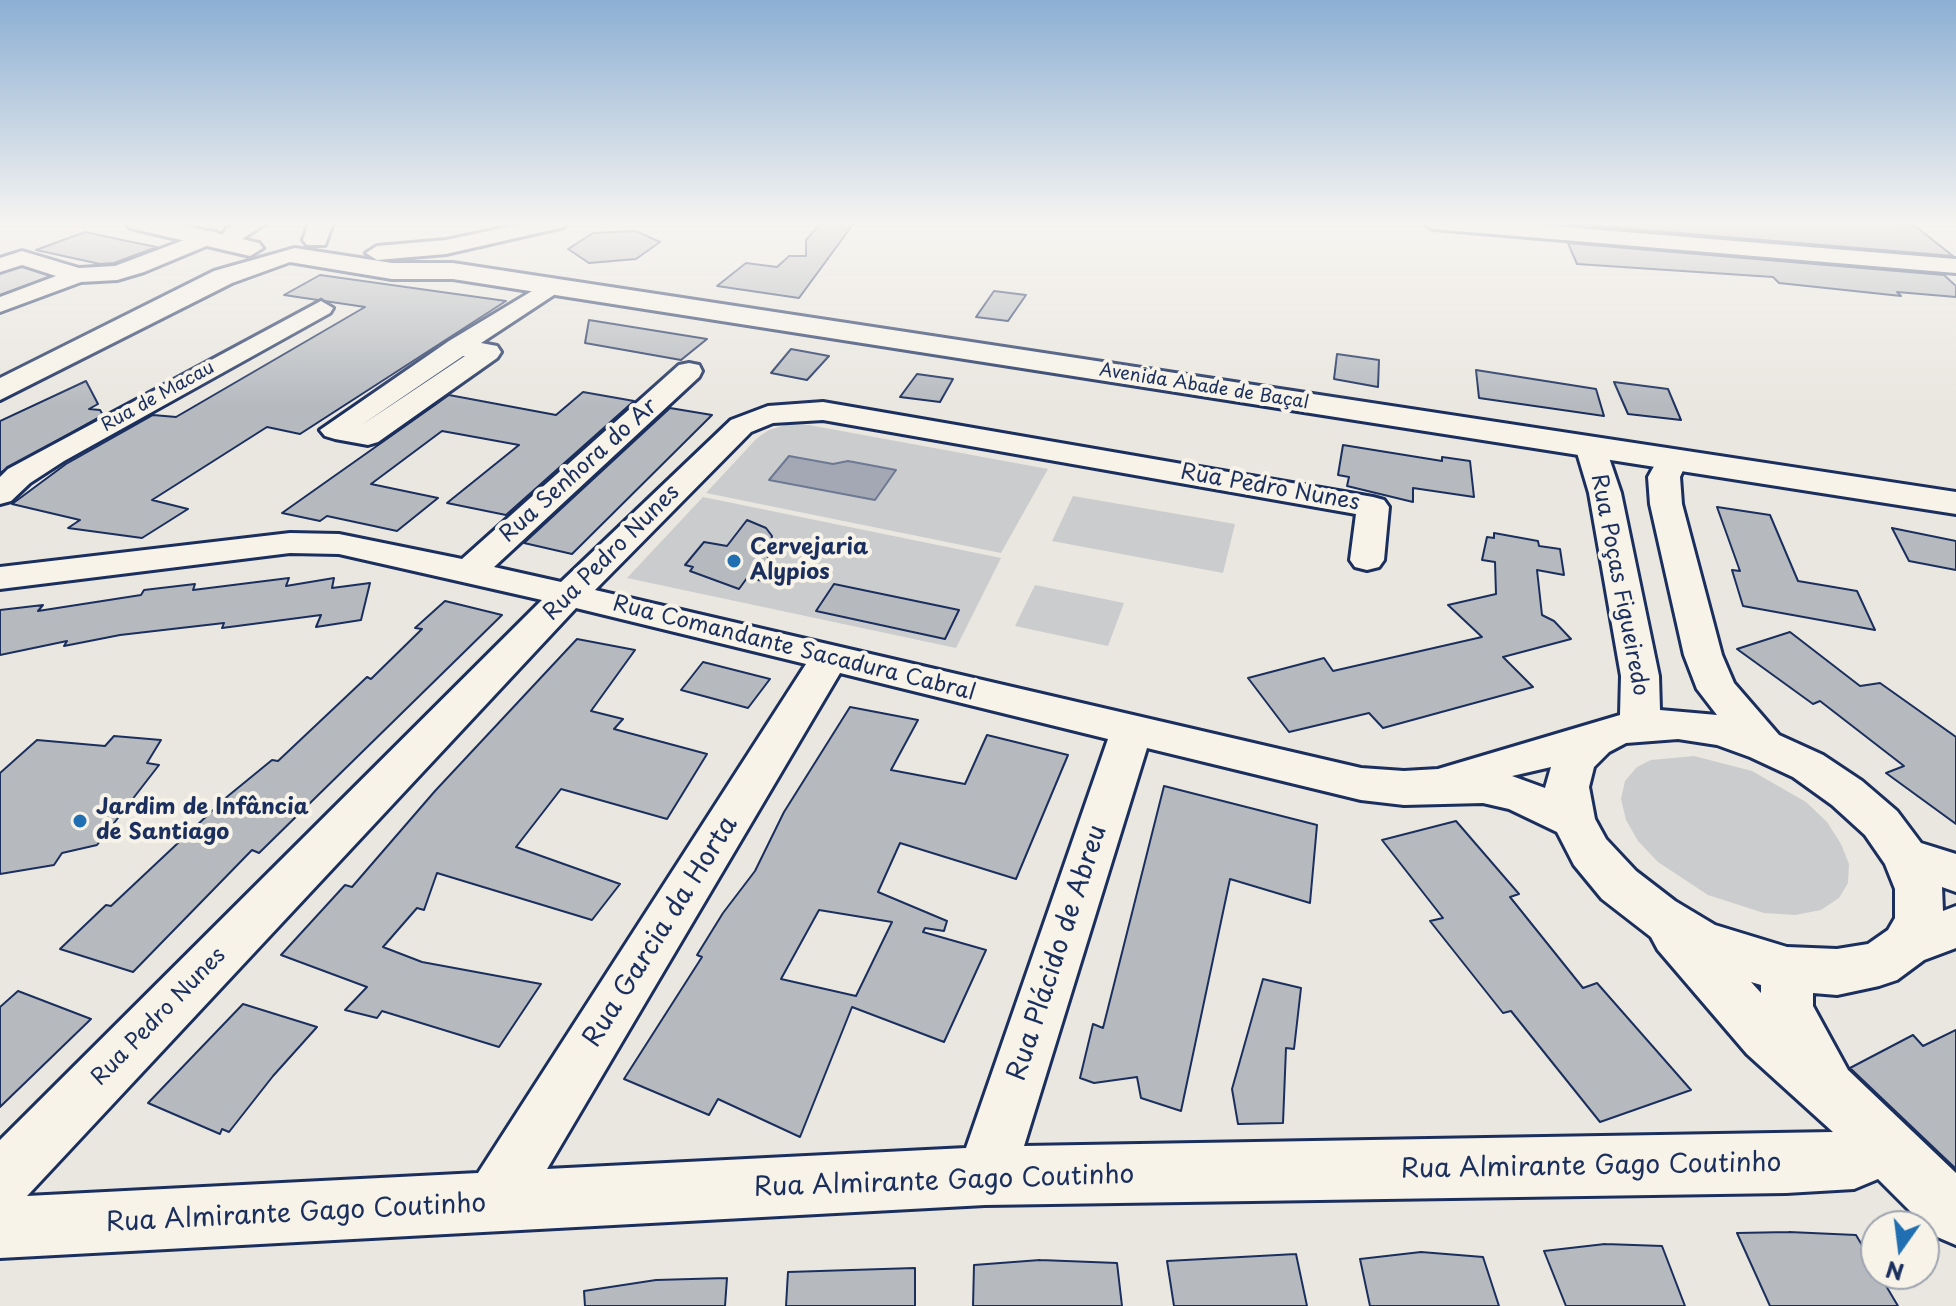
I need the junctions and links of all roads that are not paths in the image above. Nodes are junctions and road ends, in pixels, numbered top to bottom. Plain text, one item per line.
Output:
1 (55, 284) edge
2 (188, 284) edge
3 (209, 284) edge
4 (538, 284) edge
5 (552, 286) junction
6 (0, 305) edge
7 (321, 308) dead end
8 (458, 347) junction
9 (689, 371) dead end
10 (0, 376) edge
11 (0, 390) edge
12 (1590, 446) junction
13 (1673, 459) junction
14 (0, 494) edge
15 (1956, 503) edge
16 (0, 551) edge
17 (1367, 560) dead end
18 (469, 571) junction
19 (41, 572) junction
20 (0, 578) edge
21 (571, 595) junction
22 (828, 660) junction
23 (1640, 725) junction
24 (1132, 730) junction
25 (1594, 741) junction
26 (1765, 746) junction
27 (1441, 785) junction
28 (1573, 820) junction
29 (1905, 856) junction
30 (1956, 873) edge
31 (1658, 916) junction
32 (1956, 927) edge
33 (1906, 945) junction
34 (1787, 969) junction
35 (1833, 1093) junction
36 (1885, 1145) junction
37 (985, 1176) junction
38 (0, 1182) edge
39 (493, 1204) junction
40 (1956, 1215) edge
41 (0, 1228) edge

1 - 6 street
2 - 10 main road
3 - 11 main road
4 - 5 main road, Avenida Abade de Baçal
5 - 8 street
5 - 12 main road, Avenida Abade de Baçal
7 - 14 street, Rua de Macau
8 - 8 street
9 - 18 street, Rua Senhora do Ar
12 - 13 main road, Avenida Abade de Baçal
12 - 23 street, Rua Poças Figueiredo
13 - 15 main road, Avenida Abade de Baçal
13 - 26 street
16 - 19 street
17 - 21 street, Rua Pedro Nunes
18 - 19 street, Rua Comandante Sacadura Cabral
18 - 21 street, Rua Comandante Sacadura Cabral
19 - 20 street, Rua Comandante Sacadura Cabral
21 - 22 street, Rua Comandante Sacadura Cabral
21 - 38 street, Rua Pedro Nunes
22 - 24 street, Rua Comandante Sacadura Cabral
22 - 39 street, Rua Garcia da Horta
23 - 25 street, Rua Comandante Sacadura Cabral
23 - 26 street
24 - 27 street, Rua Comandante Sacadura Cabral
24 - 37 street, Rua Plácido de Abreu
25 - 27 street, Rua Comandante Sacadura Cabral
25 - 28 street
26 - 29 street
27 - 28 street, Rua Comandante Sacadura Cabral
28 - 31 street
29 - 30 street
29 - 33 street
31 - 34 street
31 - 35 street
32 - 33 street
33 - 34 street
34 - 35 street
35 - 36 street
36 - 37 street, Rua Almirante Gago Coutinho
36 - 40 street
37 - 39 street, Rua Almirante Gago Coutinho
39 - 41 street, Rua Almirante Gago Coutinho

